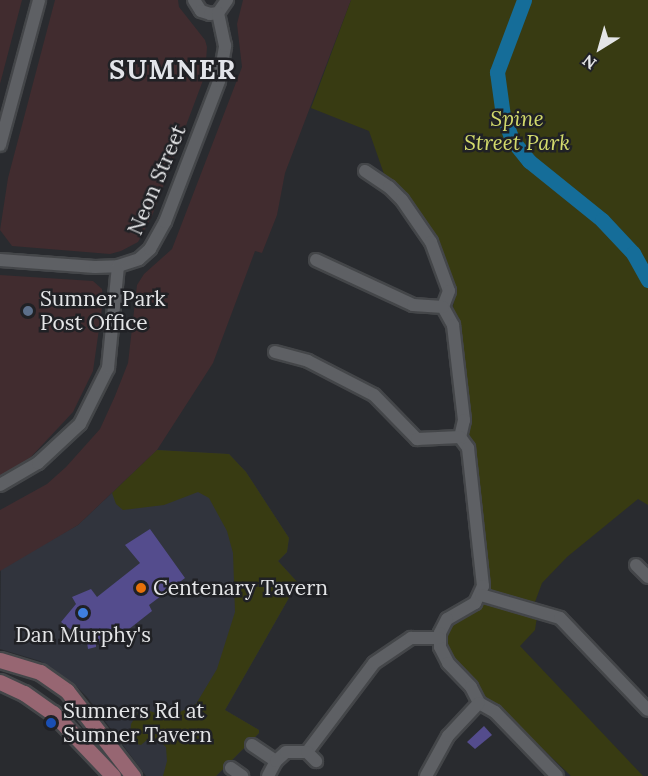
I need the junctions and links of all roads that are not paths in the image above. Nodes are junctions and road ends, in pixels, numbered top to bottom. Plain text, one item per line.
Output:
1 (39, 0) edge
2 (194, 0) edge
3 (227, 0) edge
4 (218, 13) junction
5 (0, 145) edge
6 (365, 171) dead end
7 (0, 260) edge
8 (316, 261) dead end
9 (118, 266) junction
10 (443, 308) junction
11 (275, 352) dead end
12 (460, 437) junction
13 (0, 485) edge
14 (636, 565) dead end
15 (648, 577) edge
16 (481, 595) junction
17 (439, 638) junction
18 (0, 660) edge
19 (0, 682) edge
20 (480, 703) junction
21 (648, 710) edge
22 (252, 745) dead end
23 (276, 761) junction
24 (231, 768) dead end
25 (113, 776) edge
26 (134, 776) edge
27 (242, 776) edge
28 (268, 776) edge
29 (426, 776) edge
30 (557, 776) edge

1 - 5 street
2 - 4 street
3 - 4 street
4 - 9 street, Neon Street
6 - 10 street
7 - 9 street, Neon Street
8 - 10 street
9 - 13 street
10 - 12 street
11 - 12 street
12 - 16 street
14 - 15 street
16 - 17 street
16 - 21 street
17 - 20 street
17 - 23 street
18 - 26 main road
19 - 25 main road
20 - 29 street
20 - 30 street
22 - 23 street
23 - 28 street
24 - 27 street

